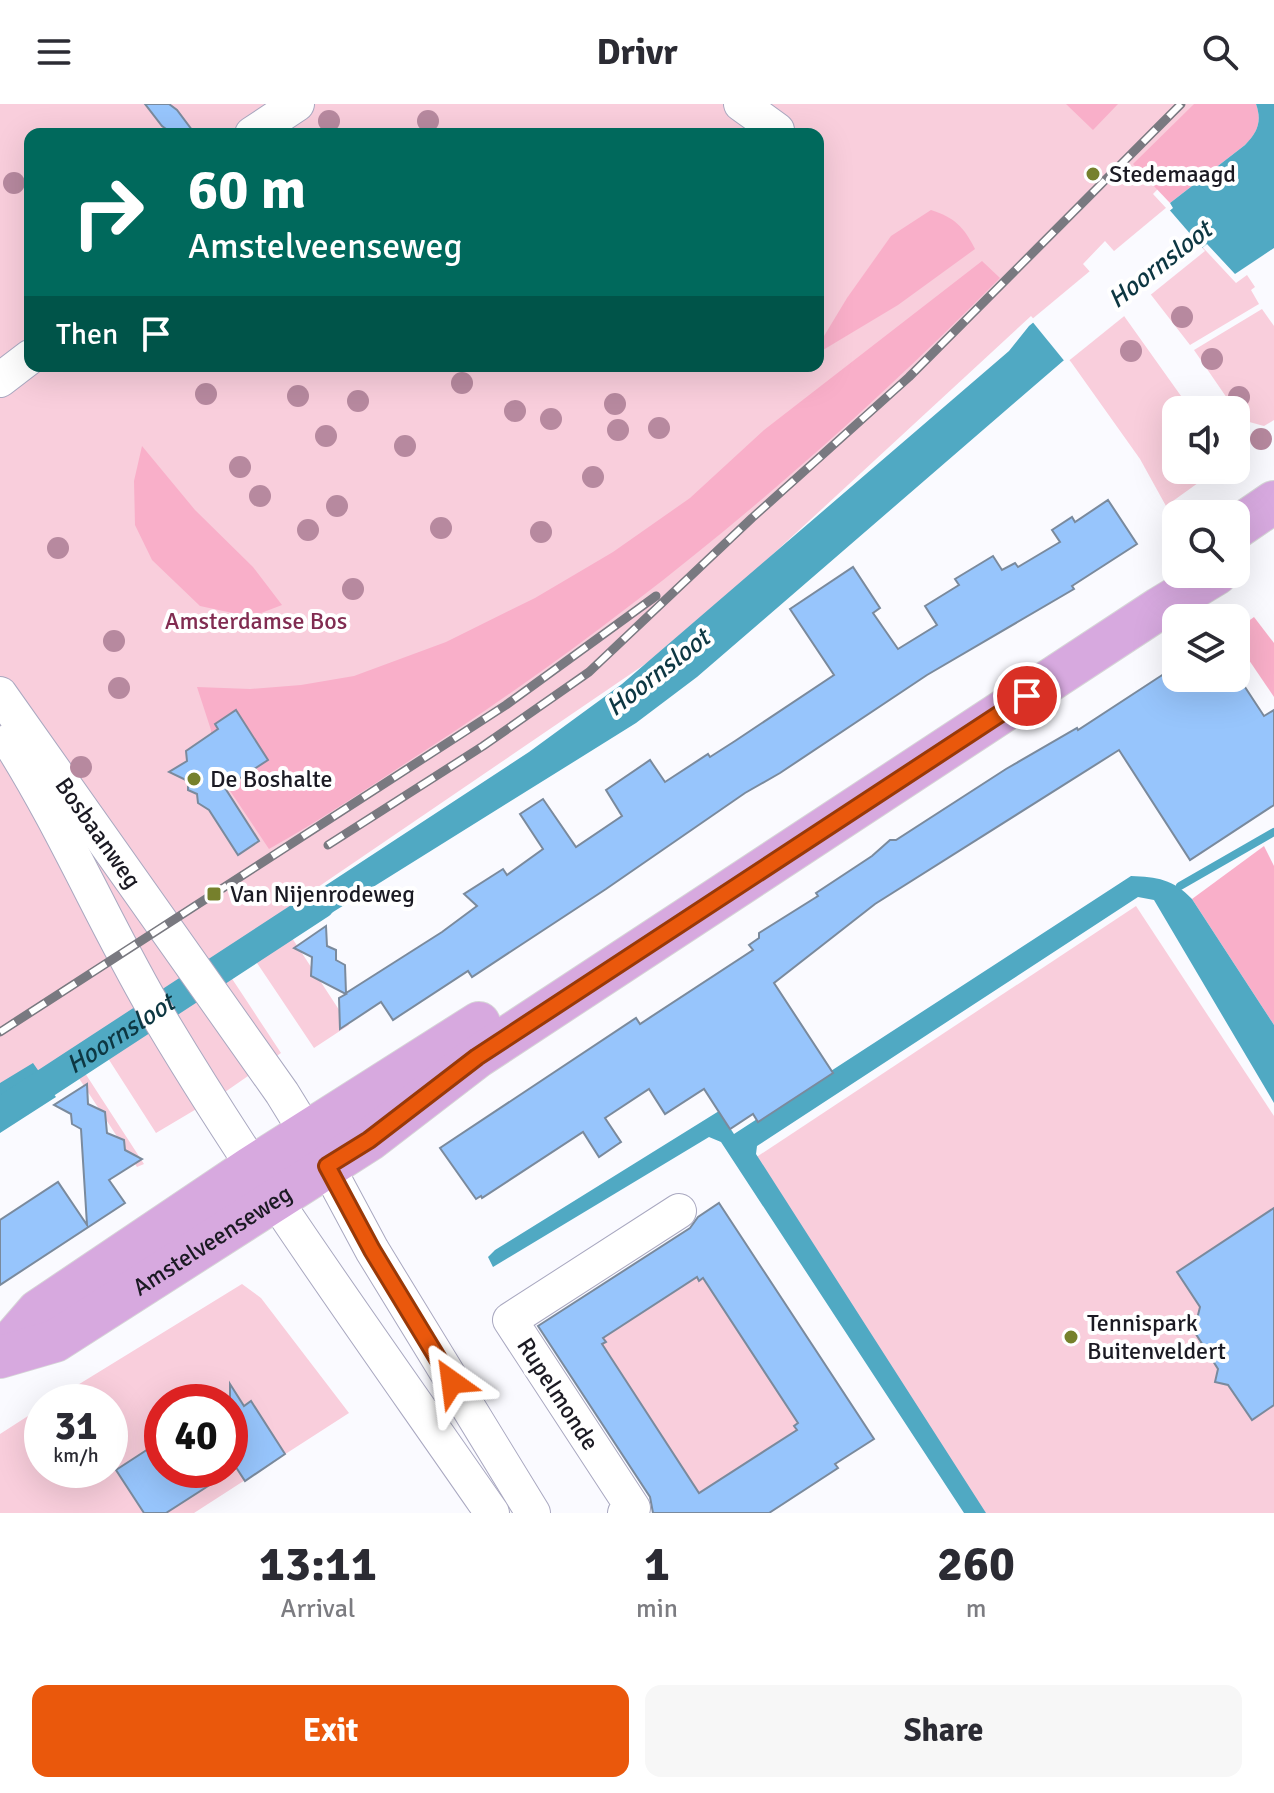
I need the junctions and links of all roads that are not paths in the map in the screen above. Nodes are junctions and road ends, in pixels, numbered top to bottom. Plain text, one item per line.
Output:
1 (297, 104) edge
2 (741, 104) edge
3 (261, 128) edge
4 (774, 128) edge
5 (24, 362) edge
6 (0, 380) edge
7 (1274, 502) edge
8 (1250, 518) edge
9 (1274, 537) edge
10 (1250, 553) edge
11 (1162, 584) edge
12 (1193, 588) edge
13 (0, 694) edge
14 (0, 727) edge
15 (317, 1149) junction
16 (252, 1167) junction
17 (277, 1200) junction
18 (679, 1211) dead end
19 (0, 1356) edge
20 (632, 1511) edge
21 (492, 1513) edge
22 (533, 1513) edge

1 - 3 street
2 - 4 street
5 - 6 street
7 - 8 main road
9 - 10 main road
11 - 15 main road, Amstelveenseweg
12 - 15 main road, Amstelveenseweg
13 - 15 street, Bosbaanweg
14 - 16 street, Bosbaanweg
15 - 16 main road, Amstelveenseweg
15 - 17 main road, Amstelveenseweg
15 - 22 street
16 - 17 street
16 - 19 main road, Amstelveenseweg
17 - 19 main road, Amstelveenseweg
17 - 21 street
18 - 20 street, Rupelmonde

